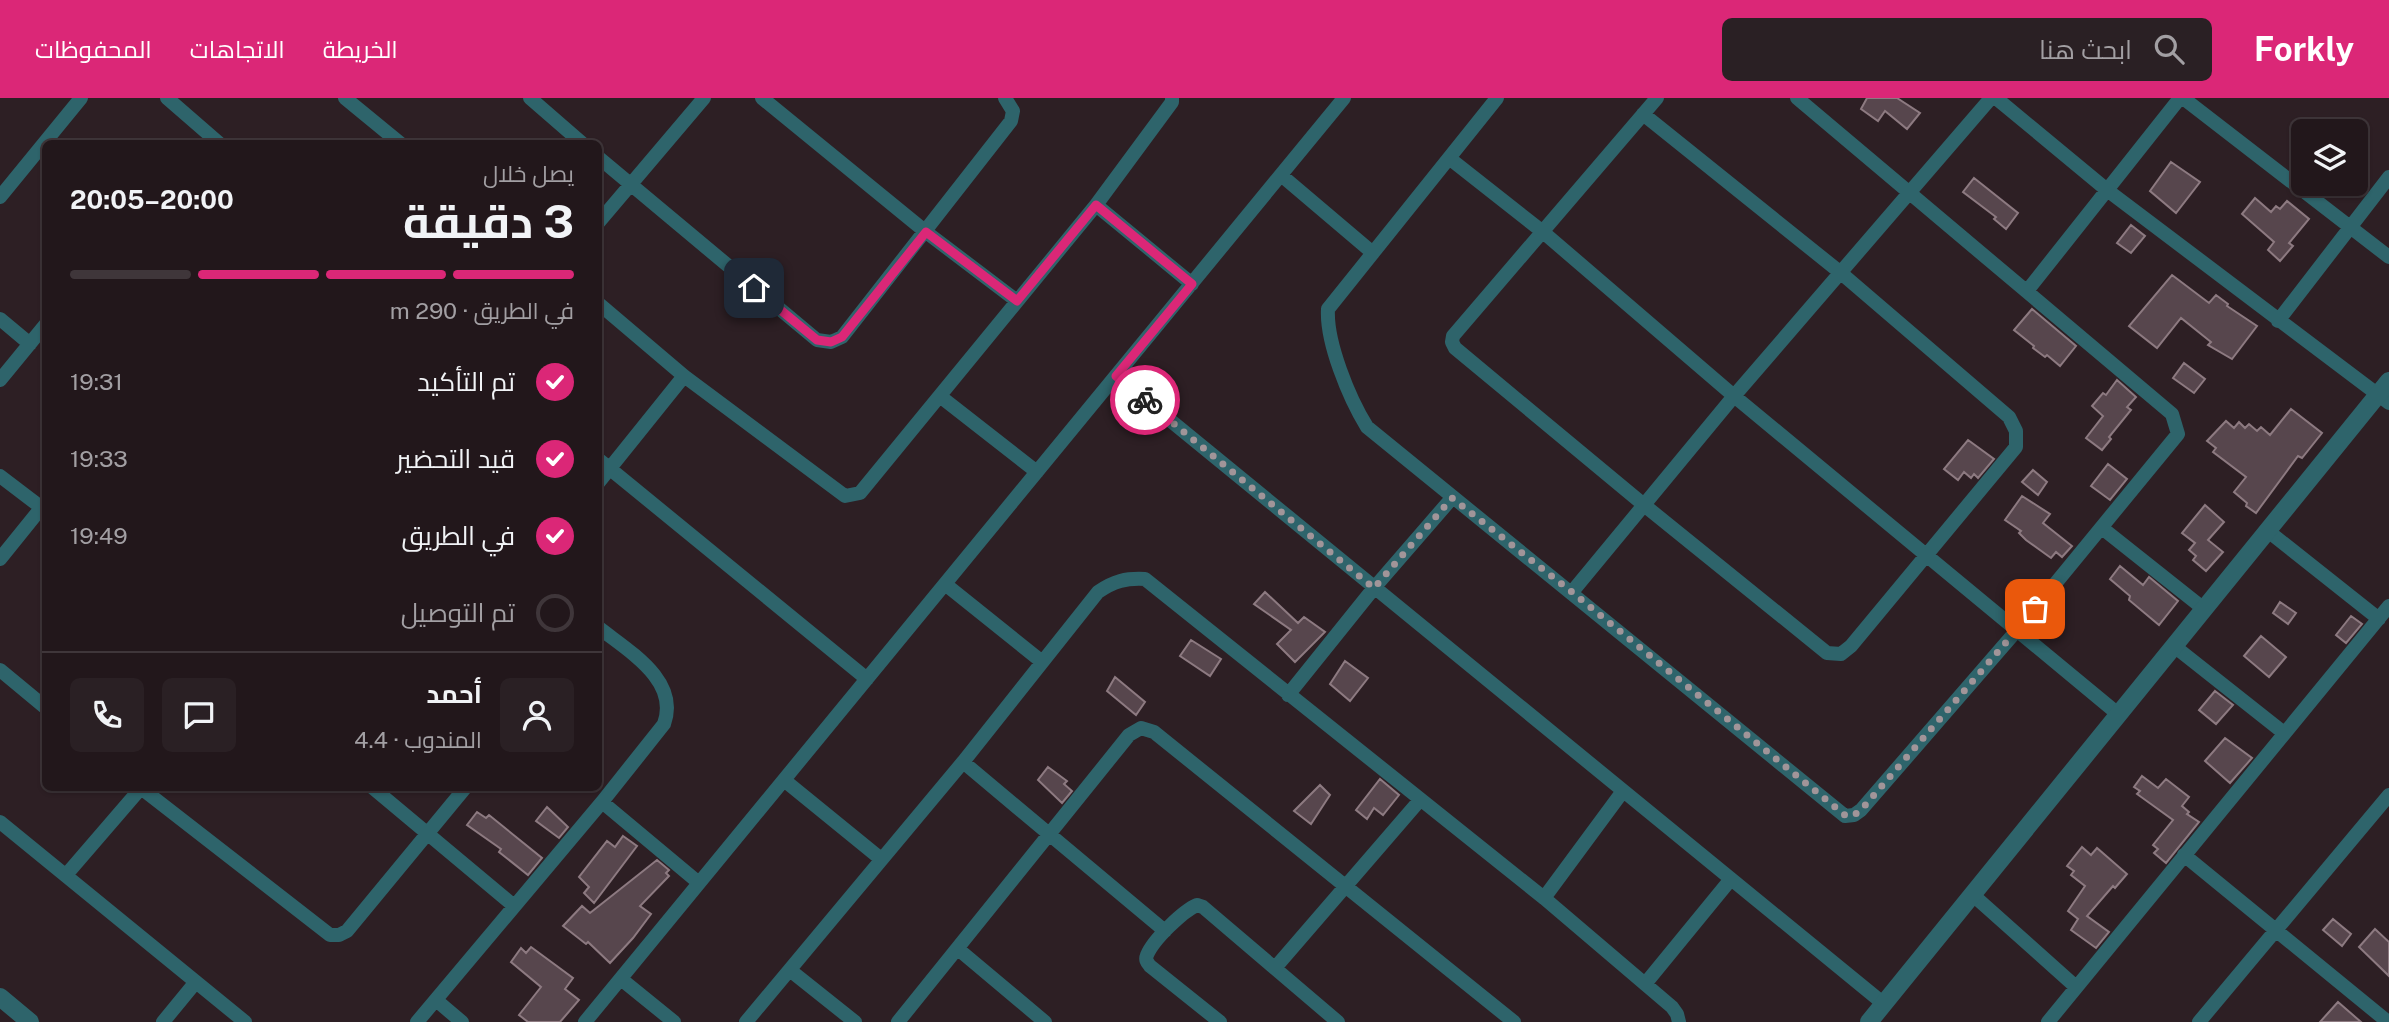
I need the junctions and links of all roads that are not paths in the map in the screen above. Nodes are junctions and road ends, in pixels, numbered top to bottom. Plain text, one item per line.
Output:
1 (81, 98) edge
2 (167, 98) edge
3 (345, 98) edge
4 (530, 98) edge
5 (704, 98) edge
6 (762, 98) edge
7 (1005, 98) edge
8 (1172, 98) edge
9 (1344, 98) edge
10 (1497, 98) edge
11 (1657, 98) edge
12 (1797, 98) edge
13 (1994, 98) edge
14 (2182, 98) edge
15 (1643, 114) junction
16 (47, 140) edge
17 (215, 140) edge
18 (396, 140) edge
19 (578, 140) edge
20 (42, 146) edge
21 (1449, 158) junction
22 (602, 160) edge
23 (1281, 175) junction
24 (2389, 177) edge
25 (630, 185) junction
26 (2106, 190) junction
27 (1911, 192) junction
28 (0, 197) edge
29 (1096, 205) junction
30 (602, 218) edge
31 (2349, 227) junction
32 (926, 232) junction
33 (1544, 232) junction
34 (1373, 253) junction
35 (2389, 257) edge
36 (1841, 273) junction
37 (1192, 284) junction
38 (2027, 291) junction
39 (1017, 301) junction
40 (602, 306) edge
41 (0, 318) edge
42 (2278, 321) junction
43 (42, 329) edge
44 (30, 344) junction
45 (684, 376) junction
46 (1116, 376) junction
47 (0, 380) edge
48 (2385, 393) edge
49 (1734, 396) junction
50 (941, 397) junction
51 (602, 461) edge
52 (611, 469) junction
53 (1037, 472) junction
54 (0, 476) edge
55 (602, 479) edge
56 (1452, 498) junction
57 (1644, 505) junction
58 (42, 506) edge
59 (42, 509) edge
60 (2102, 528) junction
61 (2268, 531) junction
62 (1927, 555) junction
63 (0, 559) edge
64 (945, 584) junction
65 (1374, 588) junction
66 (1572, 592) junction
67 (2389, 606) edge
68 (2204, 609) junction
69 (2379, 619) junction
70 (2018, 629) junction
71 (602, 630) edge
72 (2174, 646) junction
73 (1041, 662) junction
74 (0, 670) edge
75 (867, 679) junction
76 (1288, 695) junction
77 (42, 705) edge
78 (2118, 714) junction
79 (2284, 733) junction
80 (963, 762) junction
81 (784, 780) junction
82 (138, 791) edge
83 (145, 791) edge
84 (377, 791) edge
85 (463, 791) edge
86 (1623, 791) junction
87 (2389, 795) edge
88 (1420, 800) junction
89 (602, 802) junction
90 (0, 822) edge
91 (427, 834) junction
92 (1048, 835) junction
93 (2184, 855) junction
94 (881, 859) junction
95 (66, 875) junction
96 (1731, 879) junction
97 (699, 883) junction
98 (1347, 885) junction
99 (1972, 895) junction
100 (1544, 898) junction
101 (514, 906) junction
102 (2277, 929) junction
103 (1165, 931) junction
104 (958, 949) junction
105 (1275, 968) junction
106 (790, 971) junction
107 (621, 979) junction
108 (195, 983) junction
109 (1645, 984) junction
110 (2076, 987) junction
111 (0, 997) edge
112 (436, 1000) junction
113 (1884, 1004) junction
114 (30, 1022) edge
115 (163, 1022) edge
116 (245, 1022) edge
117 (418, 1022) edge
118 (462, 1022) edge
119 (585, 1022) edge
120 (674, 1022) edge
121 (746, 1022) edge
122 (855, 1022) edge
123 (898, 1022) edge
124 (1045, 1022) edge
125 (1220, 1022) edge
126 (1338, 1022) edge
127 (1514, 1022) edge
128 (1679, 1022) edge
129 (1869, 1022) edge
130 (2048, 1022) edge
131 (2199, 1022) edge
132 (2388, 1022) edge

1 - 16 street
2 - 17 street
3 - 18 street
4 - 19 street
5 - 25 street
6 - 32 street
7 - 32 street
8 - 29 street
9 - 23 street
10 - 21 street
11 - 15 street
12 - 27 street
13 - 26 street
13 - 27 street
14 - 26 street
14 - 31 street
15 - 33 street
15 - 36 street
20 - 28 street
21 - 33 street
21 - 34 street
22 - 25 street
23 - 34 street
23 - 37 street
24 - 31 street
25 - 30 street
25 - 32 street
26 - 38 street
26 - 42 street
27 - 36 street
27 - 38 street
29 - 37 street
29 - 39 street
31 - 35 street
31 - 42 street
32 - 39 street
33 - 49 street
33 - 57 street
34 - 56 street
36 - 49 street
36 - 62 street
37 - 46 street
38 - 60 street
39 - 50 street
40 - 45 street
41 - 44 street
42 - 48 street
43 - 44 street
44 - 47 street
45 - 50 street
45 - 52 street
46 - 53 street
46 - 65 street
48 - 61 street
49 - 57 street
49 - 62 street
50 - 53 street
51 - 52 street
52 - 55 street
52 - 75 street
53 - 64 street
54 - 58 street
56 - 65 street
56 - 66 street
57 - 62 street
57 - 66 street
59 - 63 street
60 - 68 street
60 - 70 street
61 - 68 street
61 - 69 street
62 - 70 street
64 - 73 street
64 - 75 street
65 - 76 street
65 - 86 street
66 - 70 street
67 - 69 street
68 - 72 street
69 - 79 street
70 - 78 street
71 - 89 street
72 - 78 street
72 - 79 street
73 - 76 street
73 - 80 street
74 - 77 street
75 - 81 street
76 - 88 street
78 - 99 street
79 - 93 street
80 - 92 street
80 - 94 street
81 - 94 street
81 - 97 street
82 - 95 street
83 - 91 street
84 - 91 street
85 - 91 street
86 - 96 street
86 - 100 street
87 - 102 street
88 - 98 street
88 - 100 street
89 - 97 street
89 - 101 street
90 - 95 street
91 - 101 street
92 - 98 street
92 - 103 street
92 - 104 street
93 - 102 street
93 - 110 street
94 - 106 street
95 - 108 street
96 - 109 street
96 - 113 street
97 - 107 street
98 - 105 street
98 - 127 street
99 - 110 street
99 - 113 street
100 - 109 street
101 - 112 street
102 - 131 street
102 - 132 street
103 - 105 street
103 - 125 street
104 - 123 street
104 - 124 street
105 - 126 street
106 - 121 street
106 - 122 street
107 - 119 street
107 - 120 street
108 - 115 street
108 - 116 street
109 - 128 street
110 - 130 street
111 - 114 street
112 - 117 street
112 - 118 street
113 - 129 street

